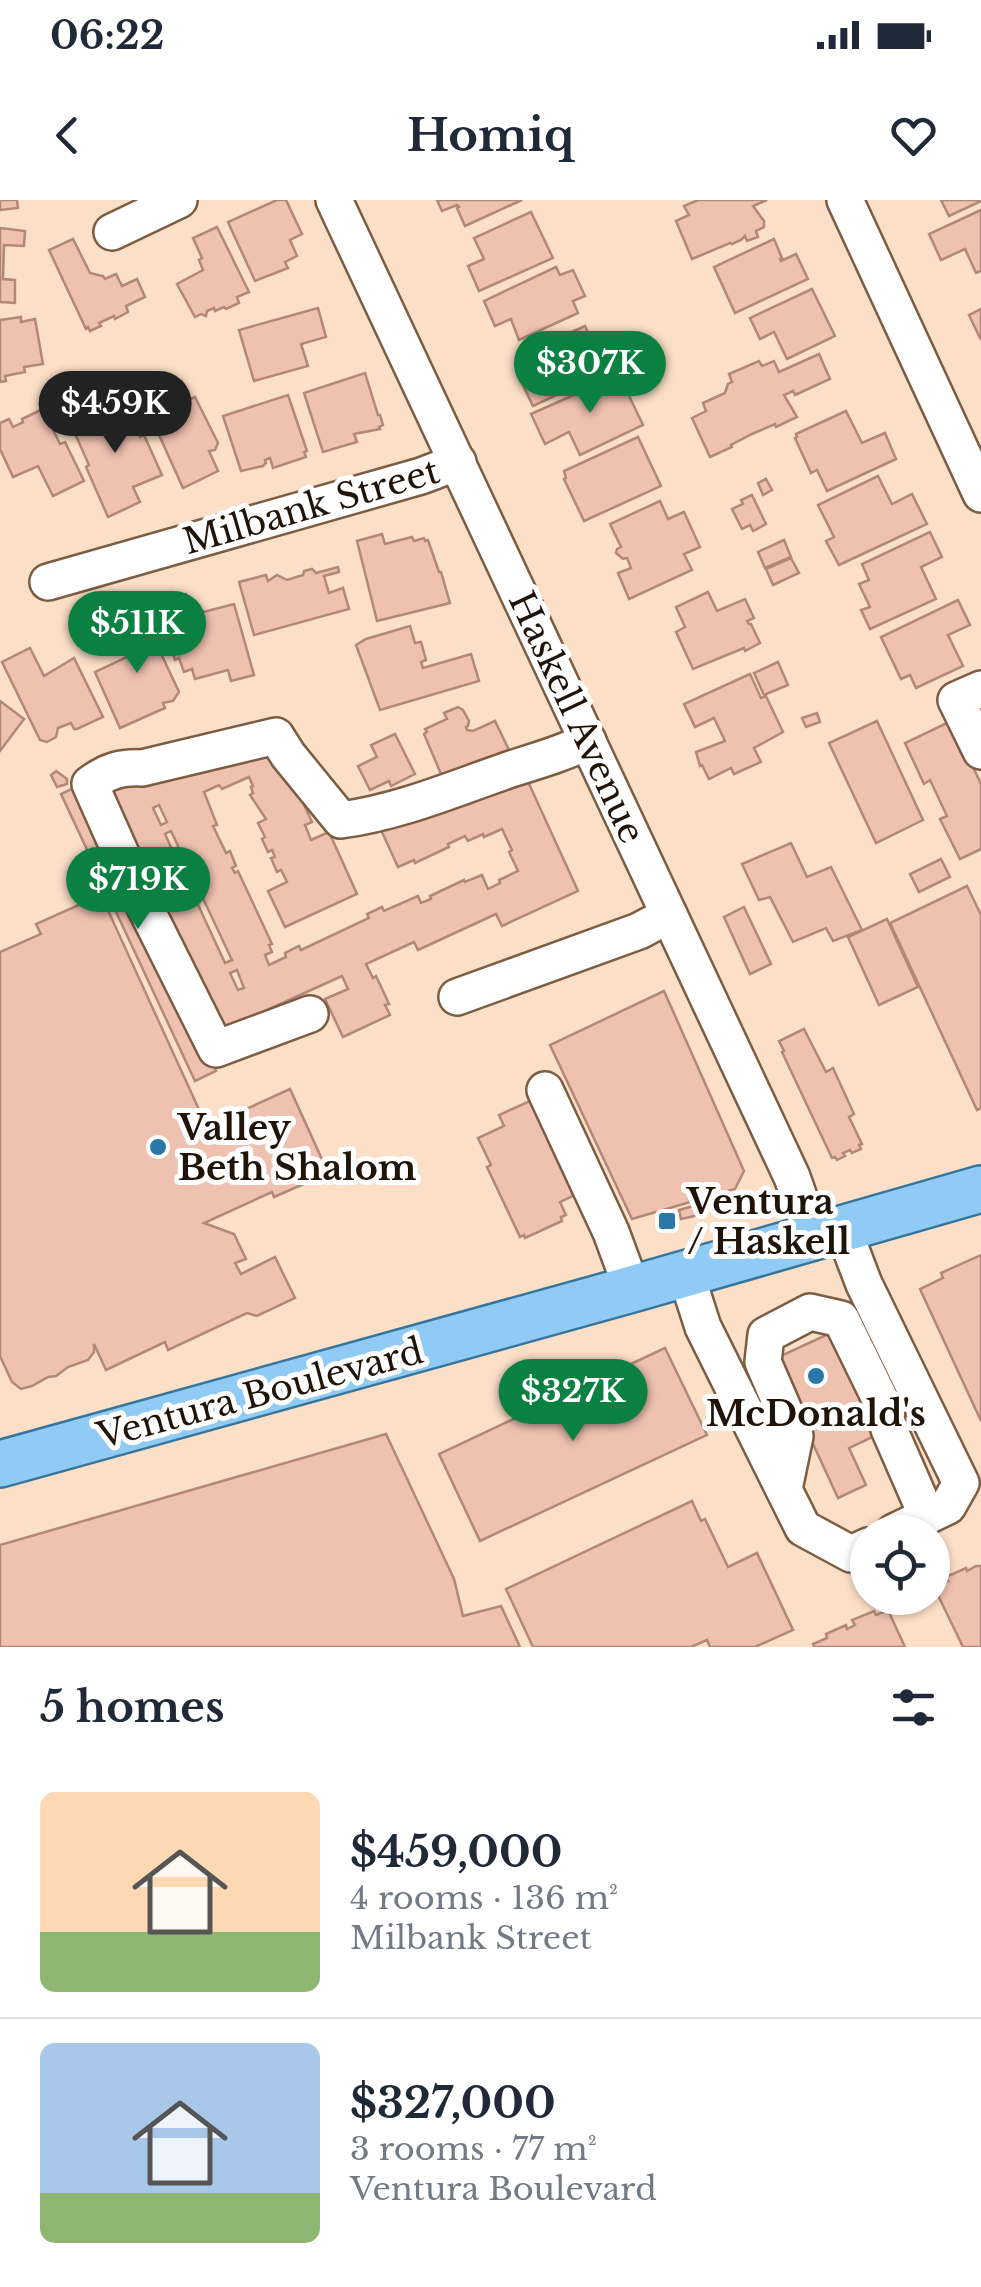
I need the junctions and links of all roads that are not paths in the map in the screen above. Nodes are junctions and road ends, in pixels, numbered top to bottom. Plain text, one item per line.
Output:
1 (179, 200) edge
2 (334, 200) edge
3 (845, 200) edge
4 (112, 232) dead end
5 (458, 462) junction
6 (981, 494) edge
7 (48, 582) dead end
8 (981, 689) edge
9 (588, 741) junction
10 (981, 752) edge
11 (668, 915) junction
12 (457, 997) dead end
13 (310, 1014) dead end
14 (545, 1090) dead end
15 (981, 1190) edge
16 (828, 1233) junction
17 (686, 1274) junction
18 (632, 1289) junction
19 (0, 1464) edge
20 (784, 1489) junction
21 (927, 1515) edge
22 (929, 1515) edge
23 (850, 1554) edge

1 - 4 street
2 - 5 street, Haskell Avenue
3 - 6 street
5 - 7 street, Milbank Street
5 - 9 street, Haskell Avenue
8 - 10 street
9 - 11 street, Haskell Avenue
9 - 13 street
11 - 12 street
11 - 16 street, Haskell Avenue
14 - 18 street
15 - 16 main road, Ventura Boulevard
16 - 17 main road, Ventura Boulevard
16 - 22 street, Haskell Avenue
17 - 18 main road, Ventura Boulevard
17 - 20 street
18 - 19 main road, Ventura Boulevard
20 - 21 street
20 - 23 street

